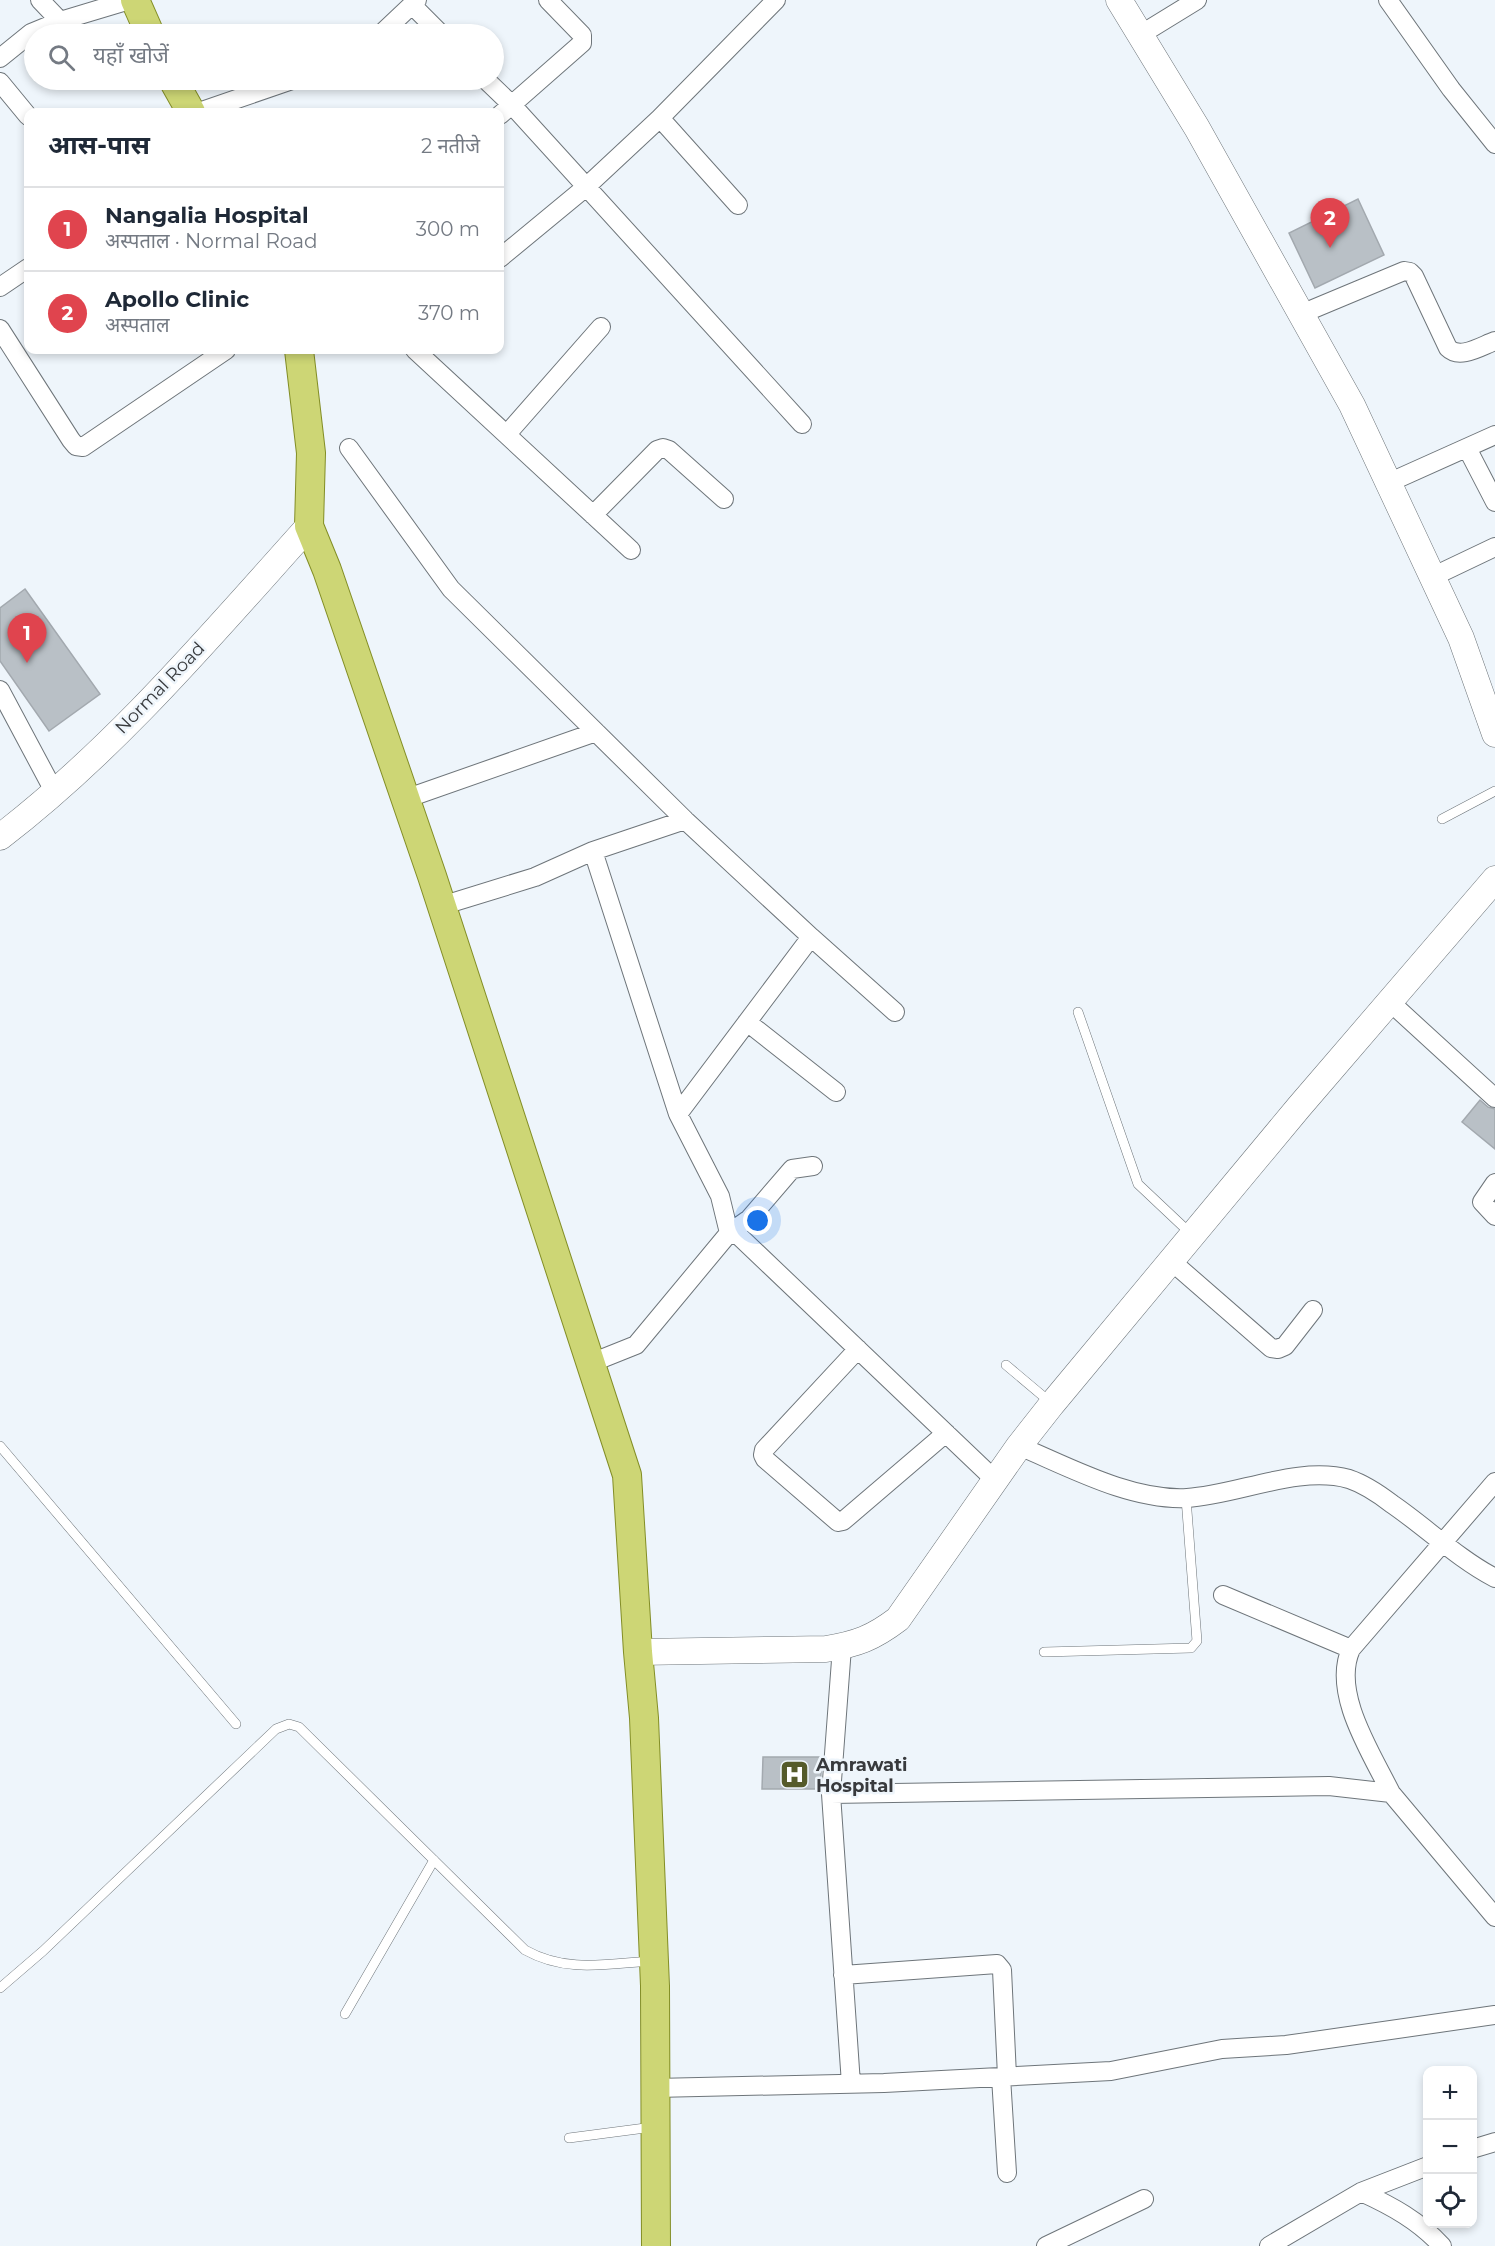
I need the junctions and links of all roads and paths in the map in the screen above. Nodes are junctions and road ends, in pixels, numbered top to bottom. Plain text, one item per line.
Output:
1 (40, 0) edge
2 (130, 0) edge
3 (135, 0) edge
4 (548, 0) edge
5 (776, 0) edge
6 (1119, 0) edge
7 (1197, 0) edge
8 (1388, 0) edge
9 (415, 3) edge
10 (60, 21) junction
11 (53, 24) edge
12 (146, 24) edge
13 (392, 24) edge
14 (433, 24) edge
15 (1140, 35) junction
16 (24, 39) edge
17 (0, 58) edge
18 (0, 82) edge
19 (178, 90) edge
20 (263, 90) edge
21 (493, 90) edge
22 (189, 108) edge
23 (212, 108) edge
24 (506, 110) edge
25 (24, 111) edge
26 (660, 118) junction
27 (1495, 144) edge
28 (586, 187) junction
29 (738, 205) dead end
30 (504, 255) edge
31 (24, 271) edge
32 (0, 287) edge
33 (1301, 314) junction
34 (601, 327) dead end
35 (0, 329) edge
36 (1495, 341) edge
37 (220, 354) edge
38 (299, 354) edge
39 (419, 354) edge
40 (802, 424) dead end
41 (507, 434) junction
42 (1495, 435) edge
43 (349, 448) dead end
44 (1467, 448) junction
45 (1388, 483) junction
46 (724, 499) dead end
47 (1495, 502) edge
48 (593, 515) junction
49 (309, 526) junction
50 (1495, 547) edge
51 (631, 550) dead end
52 (1432, 577) junction
53 (0, 690) edge
54 (596, 732) junction
55 (1495, 734) edge
56 (1495, 791) edge
57 (55, 793) junction
58 (405, 799) junction
59 (1442, 819) dead end
60 (685, 820) junction
61 (0, 837) edge
62 (593, 851) junction
63 (1495, 879) edge
64 (441, 906) junction
65 (811, 937) junction
66 (1390, 1002) junction
67 (895, 1012) dead end
68 (1078, 1012) dead end
69 (747, 1022) junction
70 (836, 1092) dead end
71 (1495, 1098) edge
72 (678, 1114) junction
73 (813, 1166) dead end
74 (1495, 1183) edge
75 (1495, 1216) edge
76 (729, 1233) junction
77 (1192, 1234) junction
78 (1170, 1260) junction
79 (1313, 1310) dead end
80 (858, 1349) junction
81 (591, 1363) junction
82 (1006, 1365) dead end
83 (1052, 1404) junction
84 (946, 1433) junction
85 (0, 1446) edge
86 (1019, 1446) junction
87 (995, 1480) junction
88 (1495, 1482) edge
89 (1186, 1498) junction
90 (1443, 1544) junction
91 (1495, 1578) edge
92 (1223, 1595) dead end
93 (842, 1647) junction
94 (1352, 1649) junction
95 (638, 1652) junction
96 (1044, 1652) dead end
97 (236, 1724) dead end
98 (1391, 1793) junction
99 (831, 1794) junction
100 (434, 1860) junction
101 (1495, 1917) edge
102 (653, 1961) junction
103 (843, 1975) junction
104 (0, 1988) edge
105 (345, 2014) dead end
106 (1495, 2015) edge
107 (1004, 2076) junction
108 (851, 2084) junction
109 (655, 2088) junction
110 (655, 2127) junction
111 (569, 2138) dead end
112 (1495, 2142) edge
113 (1477, 2148) edge
114 (1423, 2168) edge
115 (1007, 2173) dead end
116 (1361, 2192) junction
117 (1144, 2199) dead end
118 (656, 2246) edge
119 (1046, 2246) edge
120 (1269, 2246) edge
121 (1442, 2246) edge

1 - 10 street
2 - 10 street
3 - 12 main road
4 - 24 street
5 - 26 street
6 - 15 main road
7 - 15 street
8 - 27 street
9 - 13 street
9 - 14 street
10 - 11 street
15 - 33 main road
16 - 17 street
18 - 25 street
19 - 22 main road
20 - 23 street
21 - 24 street
24 - 28 street
26 - 28 street
26 - 29 street
28 - 30 street
28 - 40 street
31 - 32 street
33 - 36 street
33 - 45 main road
34 - 41 street
35 - 37 street
38 - 49 main road
39 - 41 street
41 - 48 street
42 - 44 street
43 - 54 street
44 - 45 street
44 - 47 street
45 - 52 main road
46 - 48 street
48 - 51 street
49 - 57 main road, Normal Road
49 - 58 main road
50 - 52 street
52 - 55 main road
53 - 57 street
54 - 58 street
54 - 60 street
56 - 59 lane
57 - 61 main road, Normal Road
58 - 64 main road
60 - 62 street
60 - 65 street
62 - 64 street
62 - 72 street
63 - 66 main road
64 - 81 main road
65 - 67 street
65 - 69 street
66 - 71 street
66 - 77 main road
68 - 77 lane
69 - 70 street
69 - 72 street
72 - 76 street
73 - 76 street
74 - 75 street
76 - 80 street
76 - 81 street
77 - 78 main road
78 - 79 street
78 - 83 main road
80 - 84 street
80 - 84 street
81 - 95 main road
82 - 83 lane
83 - 86 main road
84 - 87 street
85 - 97 lane
86 - 87 main road
86 - 89 street
87 - 93 main road
88 - 90 street
89 - 90 street
89 - 96 lane
90 - 91 street
90 - 94 street
92 - 94 street
93 - 95 main road
93 - 99 street
94 - 98 street
95 - 102 main road
98 - 99 street
98 - 101 street
99 - 103 street
100 - 102 lane
100 - 104 lane
100 - 105 lane
102 - 109 main road
103 - 107 street
103 - 108 street
106 - 107 street
107 - 108 street
107 - 115 street
108 - 109 street
109 - 110 main road
110 - 111 lane
110 - 118 main road
112 - 113 street
114 - 116 street
116 - 120 street
116 - 121 street
117 - 119 street

